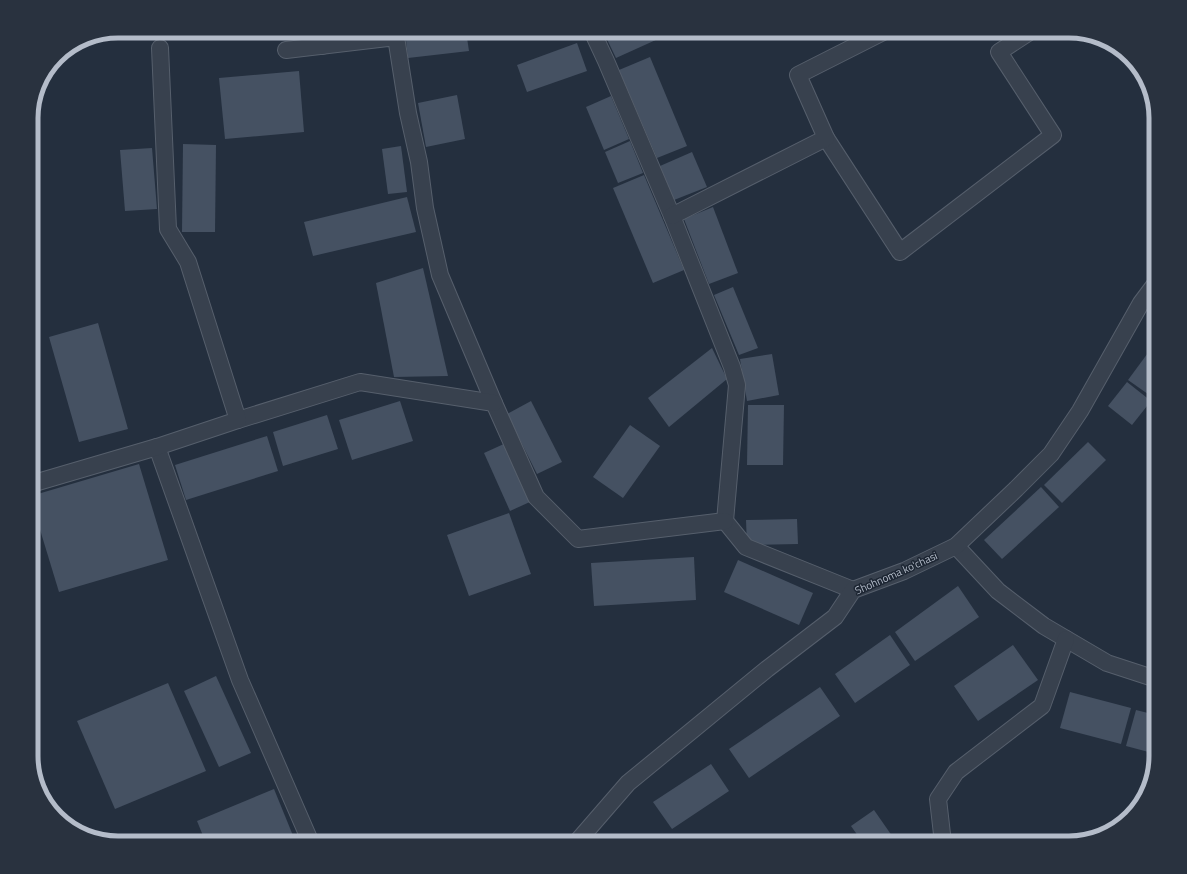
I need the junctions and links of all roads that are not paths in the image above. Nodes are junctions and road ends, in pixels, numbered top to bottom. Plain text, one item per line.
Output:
1 (358, 38) edge
2 (396, 38) edge
3 (595, 38) edge
4 (871, 38) edge
5 (1020, 38) edge
6 (321, 39) edge
7 (160, 48) dead end
8 (286, 50) dead end
9 (826, 138) junction
10 (672, 216) junction
11 (1149, 292) edge
12 (494, 403) junction
13 (238, 420) junction
14 (157, 447) junction
15 (38, 482) edge
16 (726, 521) junction
17 (956, 546) junction
18 (853, 590) junction
19 (1066, 639) junction
20 (1149, 677) edge
21 (308, 836) edge
22 (582, 836) edge
23 (943, 836) edge

1 - 6 street
2 - 12 street
3 - 10 street
4 - 9 street
5 - 9 street
6 - 8 street
7 - 13 street
9 - 10 street
10 - 16 street
11 - 17 street, Shohnoma ko'chasi
12 - 13 street
12 - 16 street
13 - 14 street
14 - 15 street
14 - 21 street
16 - 18 street
17 - 18 street, Shohnoma ko'chasi
17 - 19 street
18 - 22 street, Shohnoma ko'chasi
19 - 20 street
19 - 23 street

